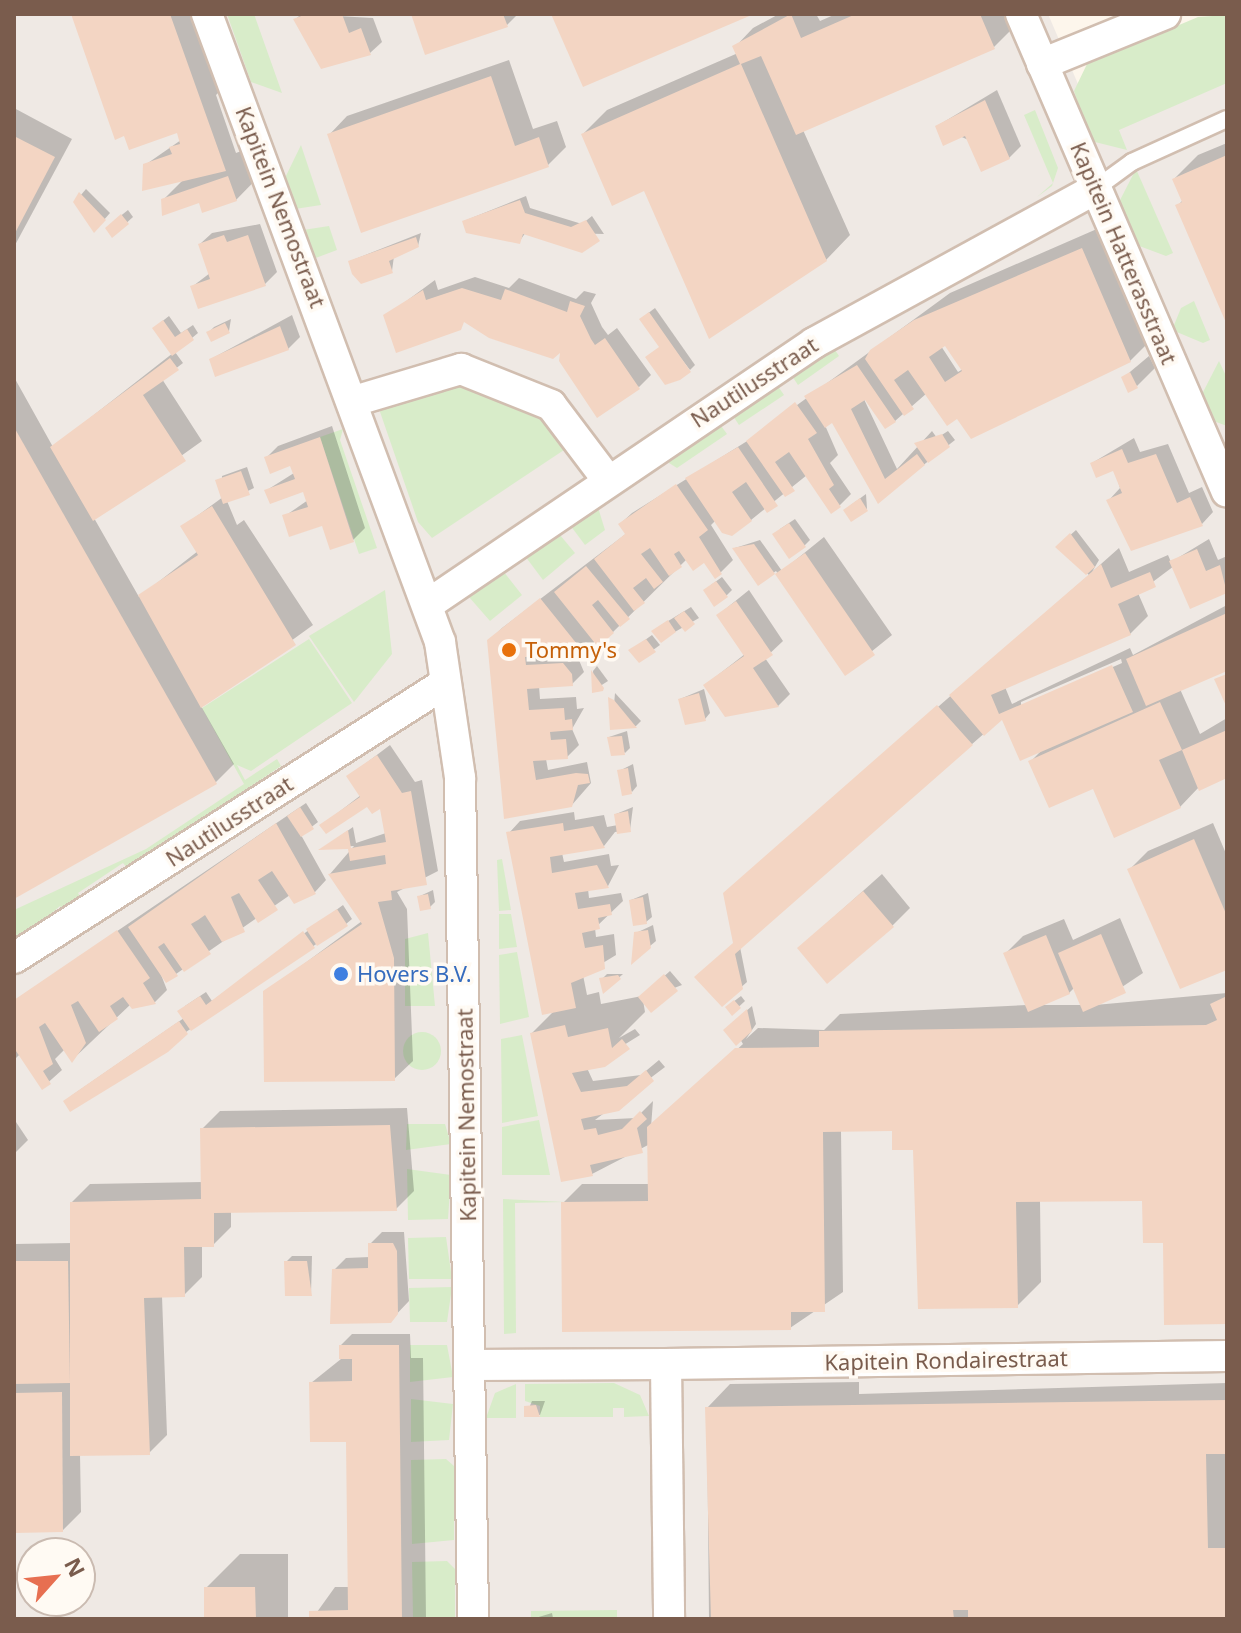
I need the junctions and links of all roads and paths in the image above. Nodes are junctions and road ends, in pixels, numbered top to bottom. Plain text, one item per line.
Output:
1 (207, 14) edge
2 (1021, 14) edge
3 (1165, 14) edge
4 (1042, 64) junction
5 (1227, 119) edge
6 (1095, 189) junction
7 (354, 401) junction
8 (607, 479) junction
9 (1227, 492) edge
10 (430, 603) junction
11 (444, 684) junction
12 (14, 958) edge
13 (1227, 1356) edge
14 (666, 1364) junction
15 (471, 1365) junction
16 (473, 1619) edge
17 (669, 1619) edge

1 - 7 street, Kapitein Nemostraat
2 - 4 street, Kapitein Hatterasstraat
3 - 4 street
4 - 6 street, Kapitein Hatterasstraat
5 - 6 lane
6 - 8 street, Nautilusstraat
6 - 9 street, Kapitein Hatterasstraat
7 - 8 street
7 - 10 street, Kapitein Nemostraat
8 - 10 street, Nautilusstraat
10 - 11 street, Kapitein Nemostraat
11 - 12 street, Nautilusstraat
11 - 15 street, Kapitein Nemostraat
13 - 14 street, Kapitein Rondairestraat
14 - 15 street
14 - 17 street
15 - 16 street, Kapitein Nemostraat

